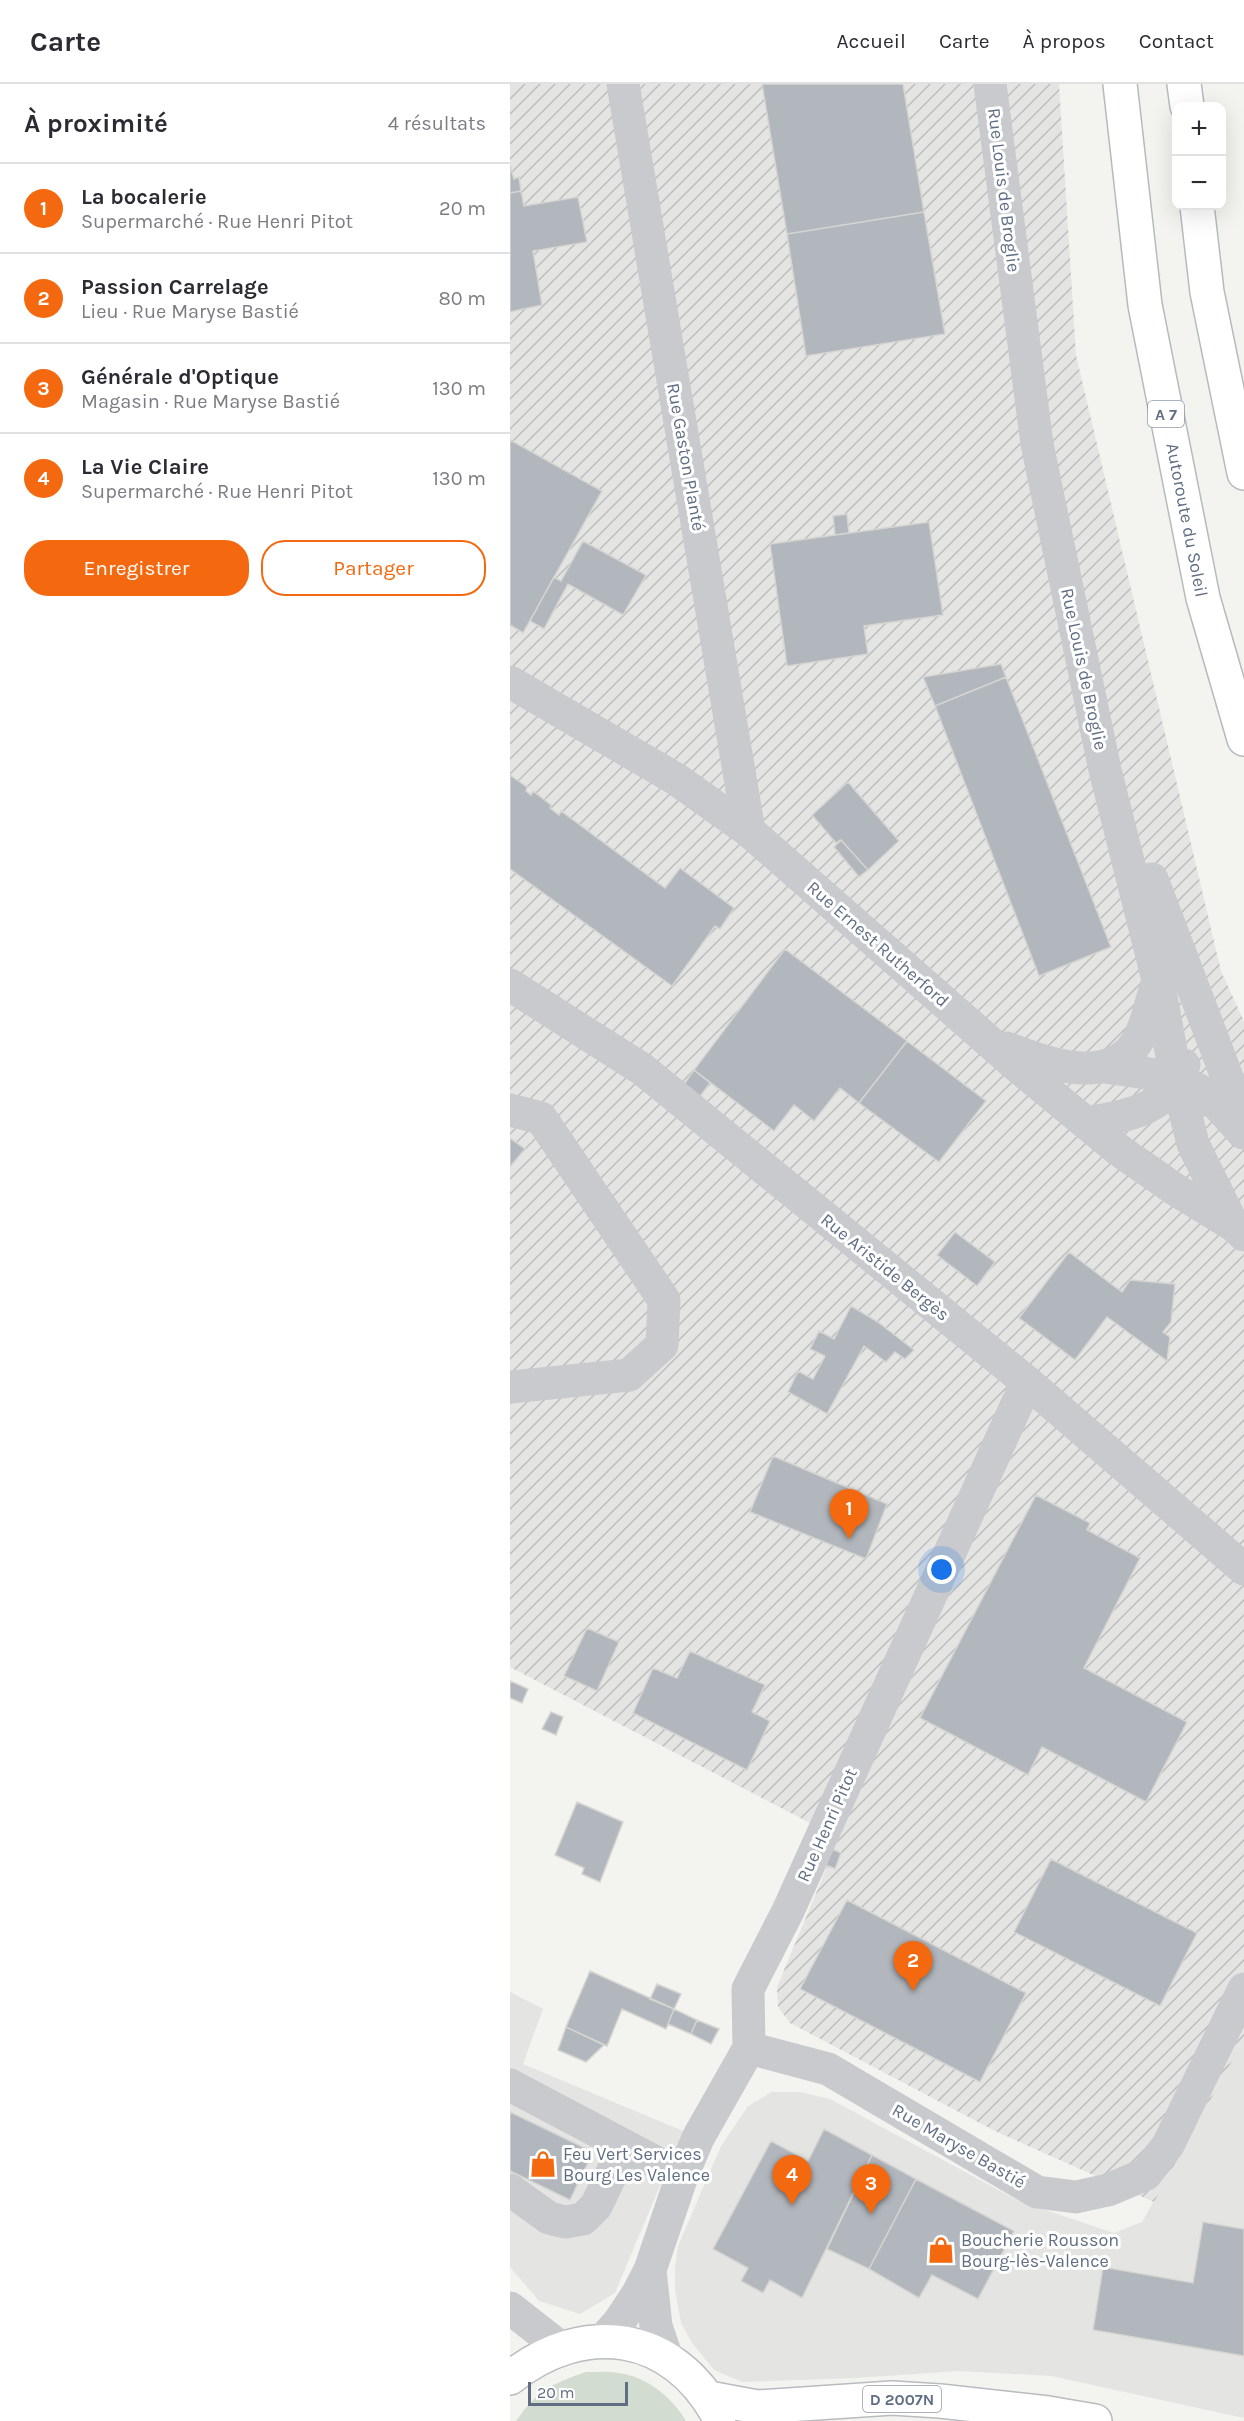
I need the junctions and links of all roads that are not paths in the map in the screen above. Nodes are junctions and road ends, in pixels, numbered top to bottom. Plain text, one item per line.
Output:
1 (623, 84) edge
2 (990, 84) edge
3 (1120, 84) edge
4 (1184, 84) edge
5 (1186, 102) edge
6 (1197, 210) edge
7 (1244, 473) edge
8 (510, 682) edge
9 (1244, 739) edge
10 (1105, 770) junction
11 (749, 831) junction
12 (1158, 980) junction
13 (510, 985) edge
14 (1201, 1010) junction
15 (988, 1040) junction
16 (1105, 1066) junction
17 (1178, 1082) junction
18 (510, 1110) edge
19 (1244, 1122) edge
20 (1086, 1123) junction
21 (1244, 1134) edge
22 (1239, 1230) edge
23 (1027, 1382) junction
24 (510, 1386) edge
25 (1244, 1569) edge
26 (1244, 1989) edge
27 (749, 2048) junction
28 (510, 2085) edge
29 (625, 2146) junction
30 (682, 2176) junction
31 (510, 2190) edge
32 (650, 2270) junction
33 (510, 2308) edge
34 (602, 2341) junction
35 (561, 2348) junction
36 (667, 2359) junction
37 (510, 2378) edge
38 (715, 2410) edge
39 (1095, 2421) edge

1 - 11 street, Rue Gaston Planté
2 - 10 street, Rue Louis de Broglie
3 - 9 main road, Autoroute du Soleil / A 7
4 - 5 main road
6 - 7 main road
8 - 11 street, Rue Ernest Rutherford
10 - 12 street, Rue Louis de Broglie
10 - 14 street
11 - 15 street, Rue Ernest Rutherford
12 - 16 street
12 - 17 street, Rue Louis de Broglie
13 - 23 street, Rue Aristide Bergès
14 - 17 street
14 - 19 street
15 - 16 street
15 - 20 street, Rue Ernest Rutherford
16 - 17 street
17 - 20 street
17 - 21 street
17 - 22 street, Rue Louis de Broglie
18 - 24 street
20 - 22 street, Rue Ernest Rutherford
23 - 25 street, Rue Aristide Bergès
23 - 27 street, Rue Henri Pitot
26 - 27 street, Rue Maryse Bastié
27 - 30 street
28 - 29 street
29 - 30 street
29 - 31 street
30 - 32 street
32 - 34 street
32 - 36 street
33 - 35 street
34 - 35 main road
34 - 36 main road
35 - 37 main road
36 - 38 main road
38 - 39 main road, D 2007N

